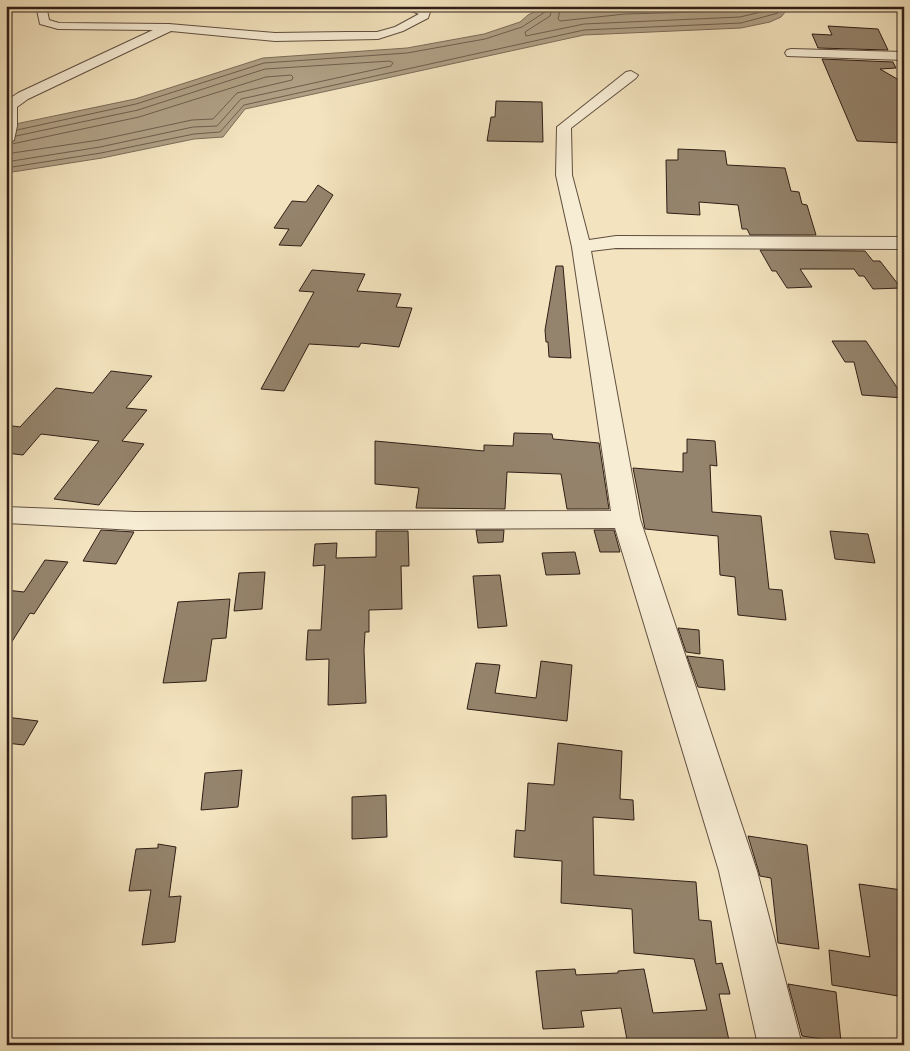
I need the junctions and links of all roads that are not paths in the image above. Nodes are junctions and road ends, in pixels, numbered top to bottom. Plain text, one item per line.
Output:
1 (45, 6) edge
2 (404, 6) edge
3 (169, 27) junction
4 (791, 53) dead end
5 (904, 56) edge
6 (631, 74) dead end
7 (7, 136) edge
8 (904, 243) edge
9 (581, 247) junction
10 (6, 515) edge
11 (626, 519) junction
12 (780, 1045) edge

1 - 3 street
2 - 3 street
3 - 7 street
4 - 5 street
6 - 9 street
8 - 9 street
9 - 11 street
10 - 11 street
11 - 12 street

